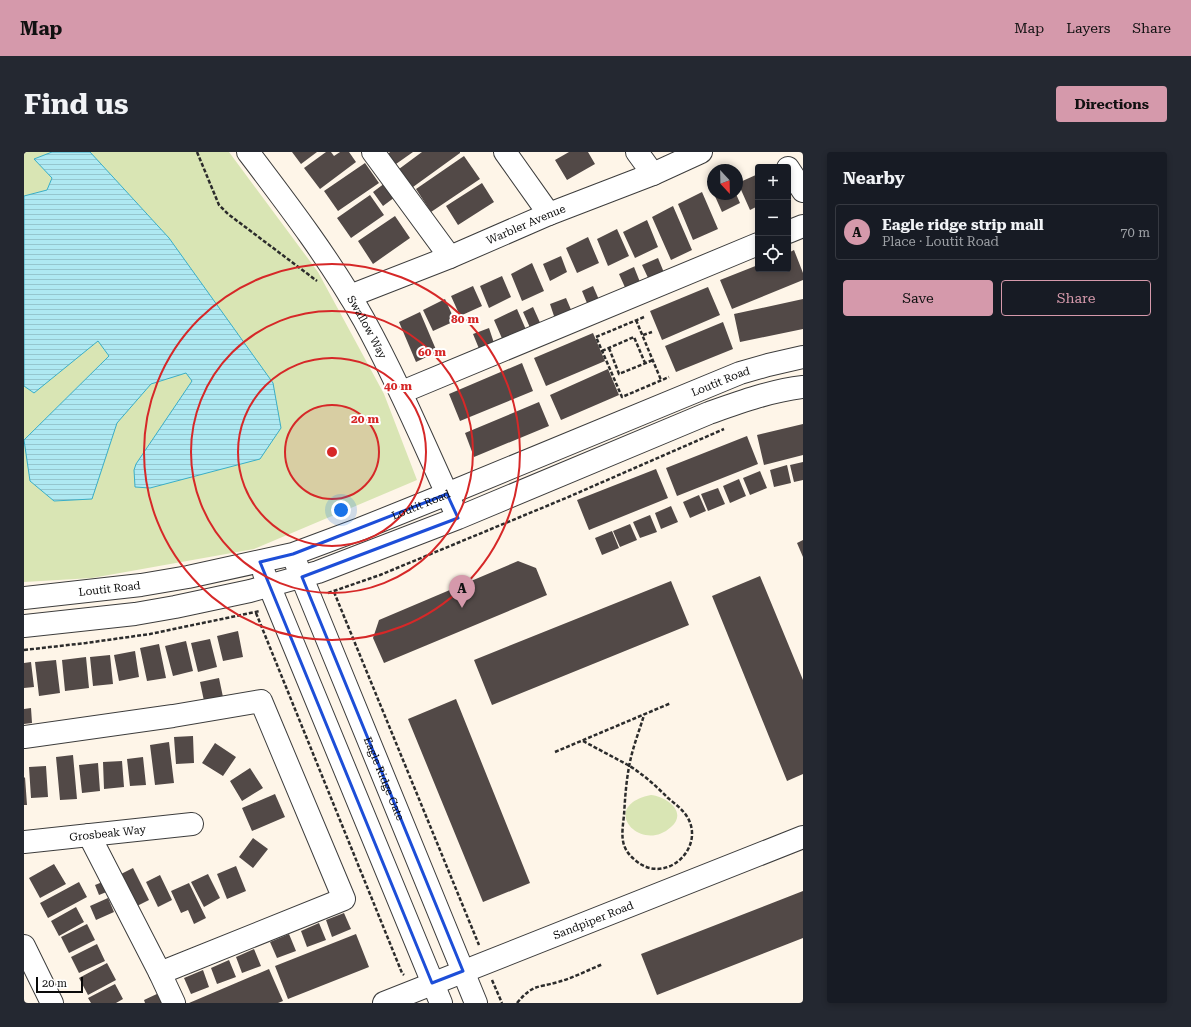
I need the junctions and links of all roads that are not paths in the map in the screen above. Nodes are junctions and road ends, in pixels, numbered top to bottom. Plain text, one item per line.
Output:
1 (248, 152) edge
2 (374, 152) edge
3 (505, 152) edge
4 (637, 152) edge
5 (701, 152) edge
6 (778, 152) edge
7 (786, 164) edge
8 (791, 172) edge
9 (652, 174) junction
10 (803, 191) edge
11 (548, 214) junction
12 (803, 226) edge
13 (791, 231) edge
14 (755, 245) edge
15 (450, 257) junction
16 (350, 296) junction
17 (803, 357) edge
18 (803, 387) edge
19 (402, 392) junction
20 (447, 494) junction
21 (458, 518) junction
22 (293, 554) junction
23 (260, 562) junction
24 (302, 577) junction
25 (269, 587) junction
26 (24, 598) edge
27 (24, 626) edge
28 (24, 737) edge
29 (192, 824) dead end
30 (89, 835) junction
31 (803, 837) edge
32 (24, 842) edge
33 (24, 946) edge
34 (463, 971) junction
35 (160, 973) junction
36 (432, 983) junction
37 (52, 1003) edge
38 (174, 1003) edge
39 (384, 1003) edge
40 (441, 1003) edge
41 (476, 1003) edge

1 - 16 street, Swallow Way
2 - 15 street
3 - 11 street
4 - 9 street
5 - 9 street, Warbler Avenue
6 - 7 street
8 - 10 street
9 - 11 street, Warbler Avenue
11 - 15 street, Warbler Avenue
12 - 13 street
14 - 19 street
15 - 16 street, Warbler Avenue
16 - 19 street, Swallow Way
17 - 20 street, Loutit Road
18 - 21 street
19 - 20 street, Swallow Way
20 - 21 street, Swallow Way
20 - 22 street, Loutit Road
21 - 24 street
22 - 23 street, Loutit Road
22 - 24 street, Eagle Ridge Gate
23 - 25 street
23 - 26 street, Loutit Road
24 - 25 street
24 - 34 street, Eagle Ridge Gate
25 - 27 street
25 - 36 street
28 - 35 street
29 - 30 street, Grosbeak Way
30 - 32 street, Grosbeak Way
30 - 35 street
31 - 34 street, Sandpiper Road
33 - 37 street
34 - 36 street, Sandpiper Road
34 - 41 street, Eagle Ridge Gate
35 - 38 street
36 - 39 street, Sandpiper Road
36 - 40 street

